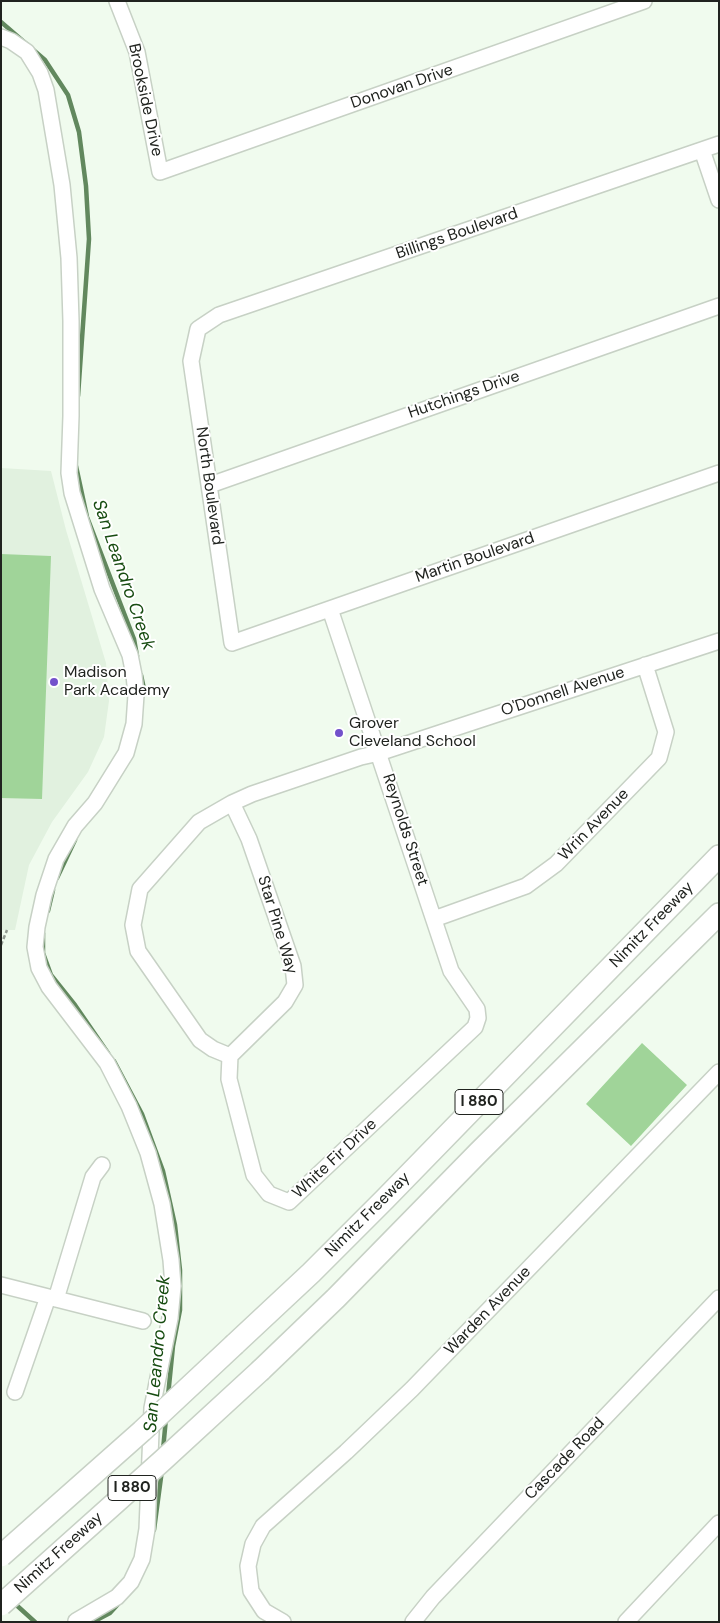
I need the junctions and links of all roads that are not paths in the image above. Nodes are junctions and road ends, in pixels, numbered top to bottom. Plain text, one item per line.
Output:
1 (117, 1) edge
2 (644, 1) edge
3 (1, 37) edge
4 (719, 144) edge
5 (702, 150) junction
6 (160, 172) joint
7 (719, 200) edge
8 (719, 306) edge
9 (198, 329) joint
10 (719, 473) edge
11 (210, 485) junction
12 (330, 609) junction
13 (719, 641) edge
14 (232, 643) joint
15 (645, 665) junction
16 (379, 753) junction
17 (232, 803) junction
18 (719, 856) edge
19 (719, 914) edge
20 (434, 919) junction
21 (478, 1018) joint
22 (230, 1056) junction
23 (719, 1072) edge
24 (102, 1165) dead end
25 (1, 1285) edge
26 (52, 1298) junction
27 (719, 1298) edge
28 (143, 1321) dead end
29 (15, 1392) dead end
30 (719, 1524) edge
31 (1, 1556) edge
32 (1, 1605) edge
33 (76, 1621) edge
34 (283, 1622) edge
35 (413, 1622) edge
36 (626, 1622) edge

1 - 6 street, Brookside Drive
2 - 6 street, Donovan Drive
3 - 33 street
4 - 5 street, Billings Boulevard
5 - 7 street
5 - 9 street, Billings Boulevard
8 - 11 street, Hutchings Drive
9 - 11 street, North Boulevard
10 - 12 street, Martin Boulevard
11 - 14 street, North Boulevard
12 - 14 street, Martin Boulevard
12 - 16 street, Reynolds Street
13 - 15 street, O'Donnell Avenue
15 - 16 street, O'Donnell Avenue
15 - 20 street, Wrin Avenue
16 - 17 street, O'Donnell Avenue
16 - 20 street, Reynolds Street
17 - 22 street, Star Pine Way
17 - 22 street, O'Donnell Avenue
18 - 31 highway, Nimitz Freeway / I 880, bridge
19 - 32 highway, Nimitz Freeway / I 880, bridge
20 - 21 street, Reynolds Street
21 - 22 street, White Fir Drive
23 - 34 street, Warden Avenue
24 - 26 street
25 - 26 street
26 - 28 street
26 - 29 street
27 - 35 street, Cascade Road
30 - 36 street

